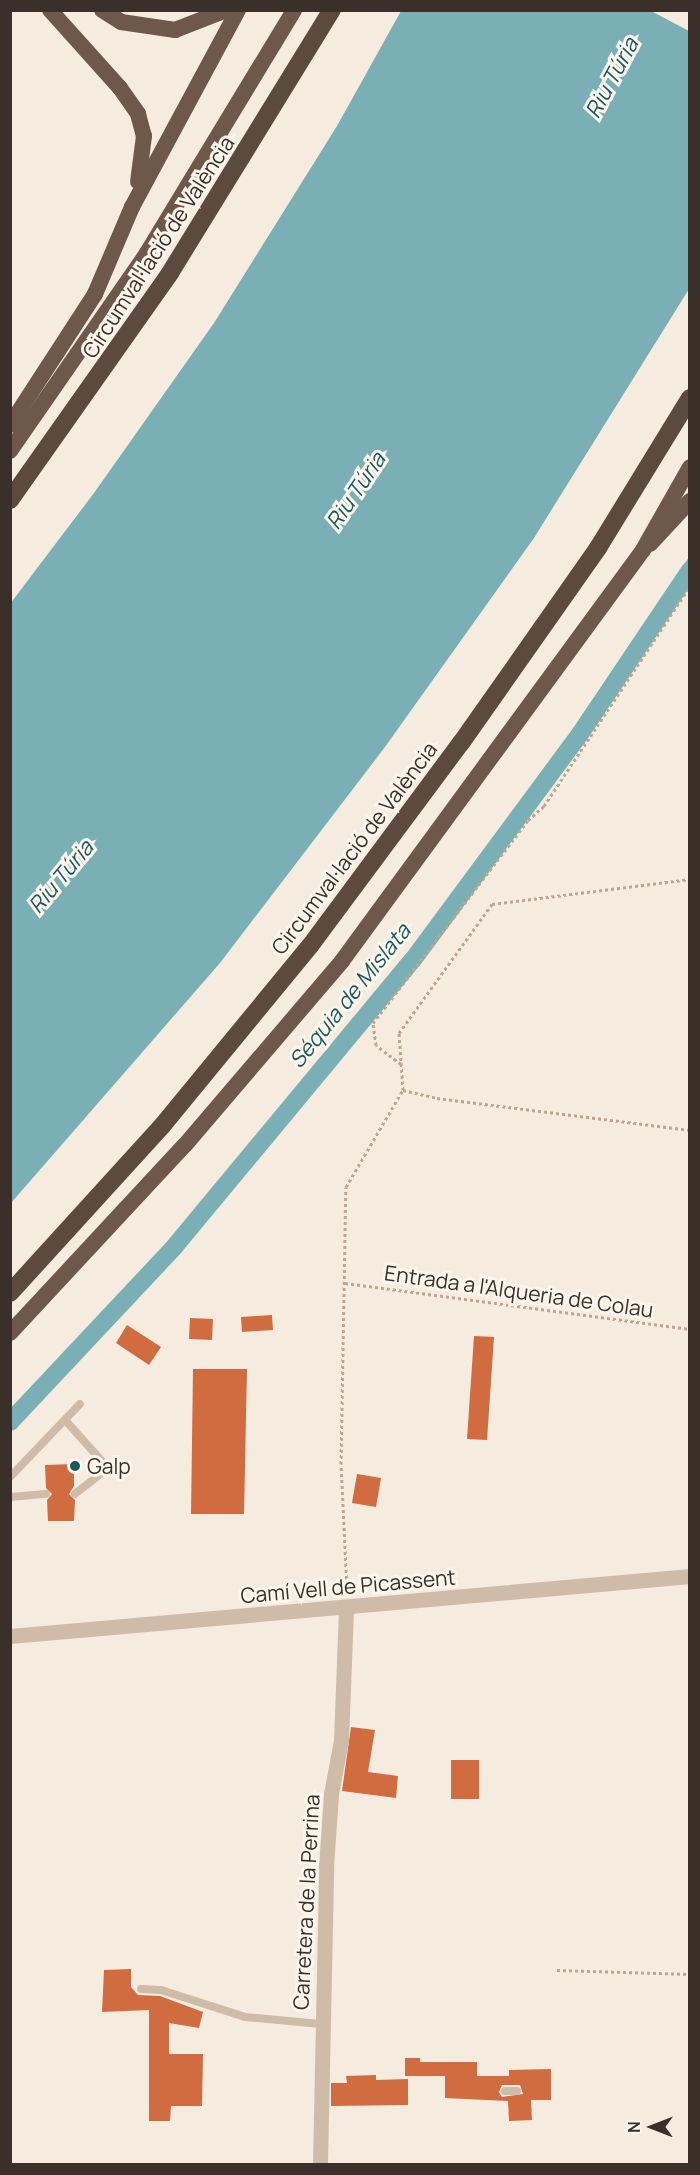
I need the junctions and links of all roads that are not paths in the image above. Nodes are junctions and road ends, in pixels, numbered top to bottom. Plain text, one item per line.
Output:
1 (50, 10) edge
2 (102, 10) edge
3 (226, 10) edge
4 (238, 10) edge
5 (294, 10) edge
6 (333, 10) edge
7 (132, 207) junction
8 (690, 398) edge
9 (10, 425) edge
10 (10, 451) edge
11 (690, 467) edge
12 (10, 500) edge
13 (690, 501) edge
14 (643, 550) junction
15 (10, 1293) edge
16 (10, 1333) edge
17 (80, 1404) dead end
18 (65, 1420) junction
19 (10, 1477) edge
20 (46, 1494) dead end
21 (75, 1494) dead end
22 (10, 1497) edge
23 (690, 1576) edge
24 (346, 1607) junction
25 (10, 1636) edge
26 (141, 1989) dead end
27 (321, 2024) junction
28 (505, 2091) dead end
29 (517, 2091) dead end
30 (320, 2164) edge

1 - 7 highway
2 - 3 highway
4 - 7 highway
5 - 10 highway, Circumval·lació de València
6 - 12 highway, Circumval·lació de València
7 - 9 highway
8 - 15 highway, Circumval·lació de València
11 - 14 highway
13 - 14 highway
14 - 16 highway
17 - 18 lane
18 - 19 lane
18 - 21 lane
20 - 22 lane
23 - 24 street, Camí Vell de Picassent
24 - 25 street, Camí Vell de Picassent
24 - 27 street, Carretera de la Perrina
26 - 27 lane
27 - 30 street, Carretera de la Perrina
28 - 29 lane

